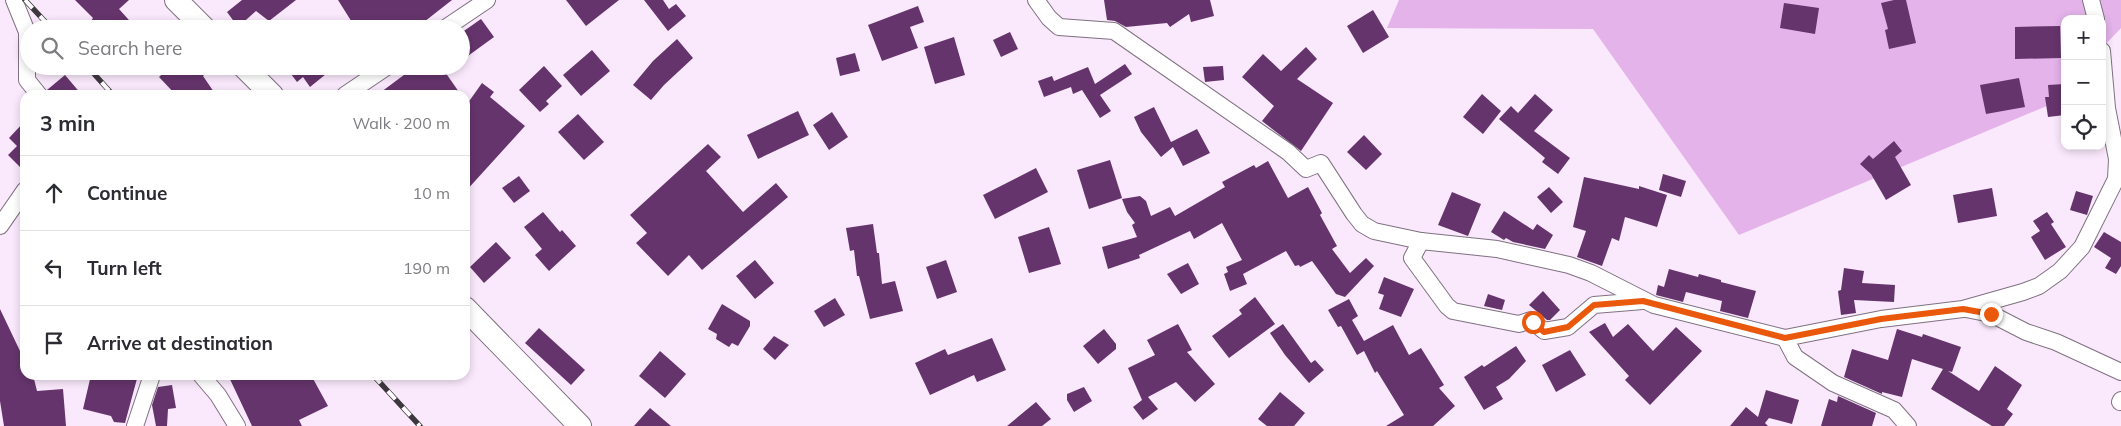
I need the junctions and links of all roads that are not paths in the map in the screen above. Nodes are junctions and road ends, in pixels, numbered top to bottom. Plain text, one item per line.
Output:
1 (14, 0) edge
2 (176, 0) edge
3 (487, 0) edge
4 (1036, 0) edge
5 (2091, 0) edge
6 (2095, 15) edge
7 (22, 20) edge
8 (196, 20) edge
9 (457, 20) edge
10 (2103, 60) edge
11 (27, 75) edge
12 (252, 75) edge
13 (375, 75) edge
14 (35, 90) edge
15 (267, 90) edge
16 (352, 90) edge
17 (2119, 178) edge
18 (20, 197) edge
19 (0, 226) edge
20 (1421, 241) junction
21 (1643, 301) junction
22 (1963, 309) junction
23 (470, 313) edge
24 (1785, 338) junction
25 (2121, 372) edge
26 (150, 380) edge
27 (205, 380) edge
28 (135, 426) edge
29 (238, 426) edge
30 (580, 426) edge
31 (1908, 426) edge

1 - 7 street
2 - 8 main road
3 - 9 street
4 - 20 street
5 - 6 street
10 - 17 street
11 - 14 street
12 - 15 main road
13 - 16 street
17 - 22 street
18 - 19 street
20 - 21 street
20 - 21 street
21 - 24 street
22 - 24 street
22 - 25 street
23 - 30 main road
24 - 31 street
26 - 28 street
27 - 29 street

